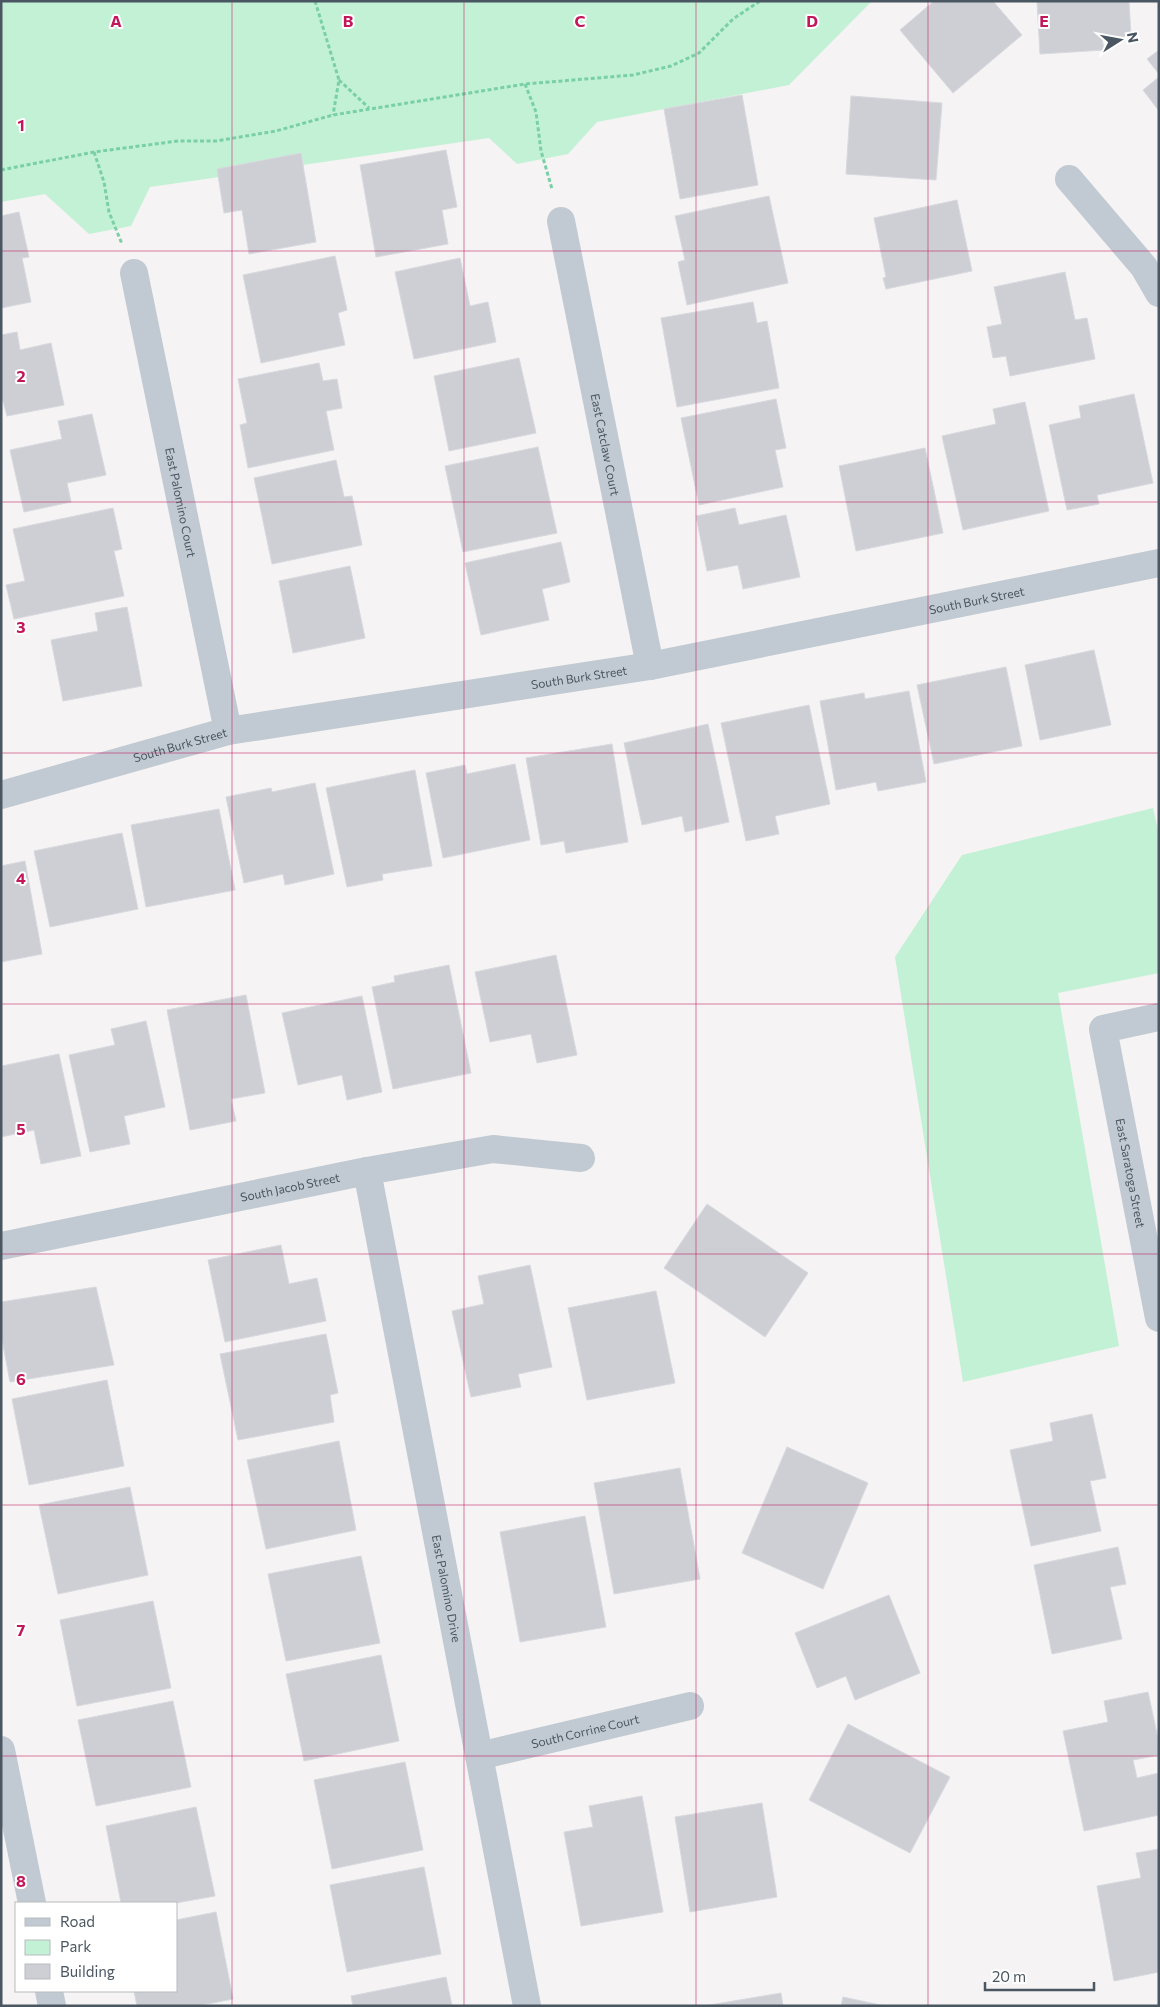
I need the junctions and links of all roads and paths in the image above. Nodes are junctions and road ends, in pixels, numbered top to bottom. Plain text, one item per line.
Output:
1 (315, 1) edge
2 (760, 1) edge
3 (339, 80) junction
4 (525, 84) junction
5 (370, 108) junction
6 (333, 115) junction
7 (94, 152) junction
8 (1, 170) edge
9 (1069, 179) dead end
10 (560, 221) joint
11 (134, 273) joint
12 (1159, 293) edge
13 (1159, 563) edge
14 (650, 666) junction
15 (228, 731) junction
16 (1, 795) edge
17 (1159, 1018) edge
18 (581, 1158) dead end
19 (367, 1171) junction
20 (1, 1246) edge
21 (1159, 1318) edge
22 (690, 1706) dead end
23 (1, 1750) edge
24 (478, 1756) junction
25 (32, 1902) edge
26 (49, 1992) edge
27 (52, 2006) edge
28 (527, 2006) edge

1 - 3 path
2 - 4 path
3 - 5 path
3 - 6 path
4 - 5 path
4 - 10 path
5 - 6 path
6 - 7 path
7 - 8 path
7 - 11 path
9 - 12 street
10 - 14 street, East Catclaw Court
11 - 15 street, East Palomino Court
13 - 14 street, South Burk Street
14 - 15 street, South Burk Street
15 - 16 street, South Burk Street
17 - 21 street, East Saratoga Street
18 - 19 street, South Jacob Street
19 - 20 street, South Jacob Street
19 - 24 street, East Palomino Drive
22 - 24 street, South Corrine Court
23 - 25 street
24 - 28 street, East Palomino Drive
26 - 27 street

